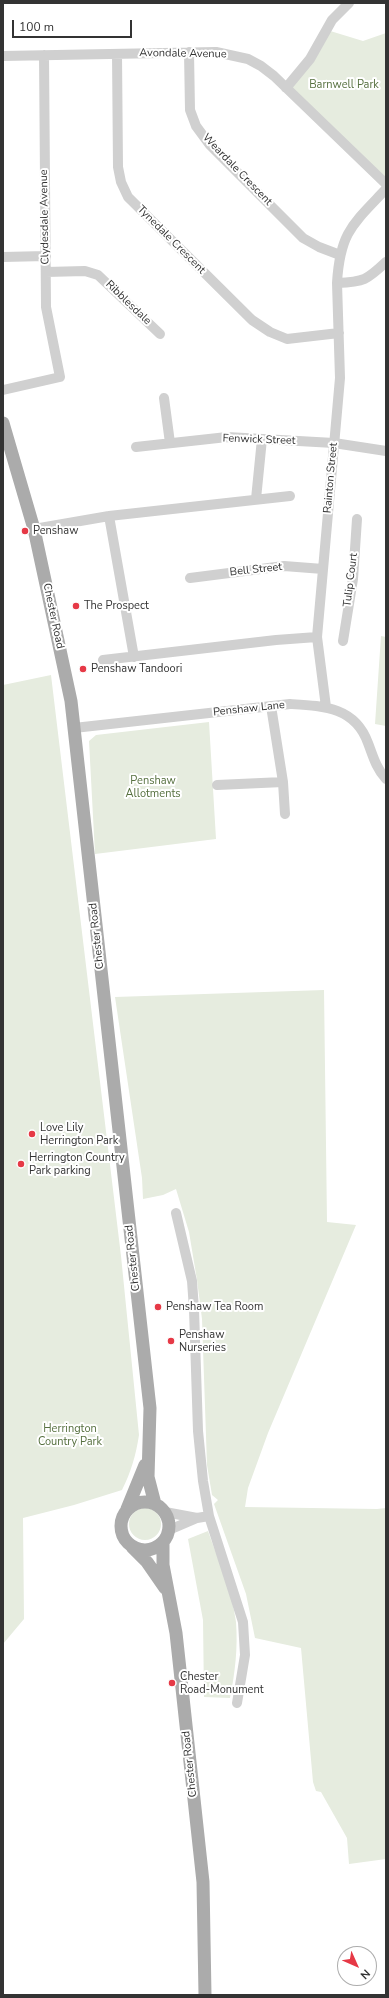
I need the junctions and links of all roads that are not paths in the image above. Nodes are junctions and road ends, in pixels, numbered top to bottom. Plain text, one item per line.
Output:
1 (344, 5) edge
2 (189, 52) junction
3 (117, 54) junction
4 (44, 55) junction
5 (3, 56) edge
6 (286, 88) junction
7 (386, 184) edge
8 (386, 189) edge
9 (340, 254) junction
10 (46, 256) junction
11 (3, 257) edge
12 (386, 262) edge
13 (46, 272) junction
14 (337, 283) junction
15 (339, 333) junction
16 (160, 334) dead end
17 (3, 390) edge
18 (164, 398) dead end
19 (3, 423) edge
20 (262, 439) junction
21 (170, 443) junction
22 (334, 443) junction
23 (136, 447) dead end
24 (386, 451) edge
25 (290, 496) dead end
26 (256, 500) junction
27 (109, 516) junction
28 (357, 519) dead end
29 (34, 529) junction
30 (323, 574) junction
31 (190, 578) dead end
32 (317, 637) junction
33 (343, 641) dead end
34 (134, 657) junction
35 (103, 660) dead end
36 (270, 706) junction
37 (326, 707) junction
38 (74, 728) junction
39 (386, 778) edge
40 (283, 782) junction
41 (217, 785) dead end
42 (285, 814) dead end
43 (176, 1213) dead end
44 (148, 1456) junction
45 (160, 1508) junction
46 (127, 1510) junction
47 (209, 1516) junction
48 (197, 1518) junction
49 (169, 1530) junction
50 (163, 1542) junction
51 (132, 1547) junction
52 (167, 1591) junction
53 (237, 1703) dead end
54 (205, 1995) edge

1 - 6 street
2 - 3 street, Avondale Avenue
2 - 6 street, Avondale Avenue
2 - 9 street, Weardale Crescent
3 - 4 street, Avondale Avenue
3 - 15 street, Tynedale Crescent
4 - 5 street, Avondale Avenue
4 - 10 street, Clydesdale Avenue
6 - 7 street, Avondale Avenue
8 - 9 street, Rainton Street
9 - 14 street, Rainton Street
10 - 11 street
10 - 13 street, Clydesdale Avenue
12 - 14 street
13 - 16 street, Ribblesdale
13 - 17 street, Clydesdale Avenue
14 - 15 street, Rainton Street
15 - 22 street, Rainton Street
18 - 21 street
19 - 29 main road, Chester Road
20 - 21 street, Fenwick Street
20 - 22 street, Fenwick Street
20 - 26 street
21 - 23 street, Fenwick Street
22 - 24 street, Fenwick Street
22 - 30 street, Rainton Street
25 - 26 street
26 - 27 street
27 - 29 street
27 - 34 street
28 - 33 street, Tulip Court
29 - 38 main road, Chester Road
30 - 31 street, Bell Street
30 - 32 street, Rainton Street
32 - 34 street
32 - 37 street, Rainton Street
34 - 35 street
36 - 37 street, Penshaw Lane
36 - 38 street, Penshaw Lane
36 - 40 street
37 - 39 street, Penshaw Lane
38 - 44 main road, Chester Road
40 - 41 street
40 - 42 street
43 - 47 street
44 - 45 main road, Chester Road
44 - 46 main road, Chester Road
45 - 46 main road
45 - 48 street
45 - 49 main road
46 - 51 main road
47 - 48 street
47 - 53 street
48 - 49 street
49 - 50 main road
50 - 51 main road
50 - 52 main road
51 - 52 main road, Chester Road
52 - 54 main road, Chester Road

